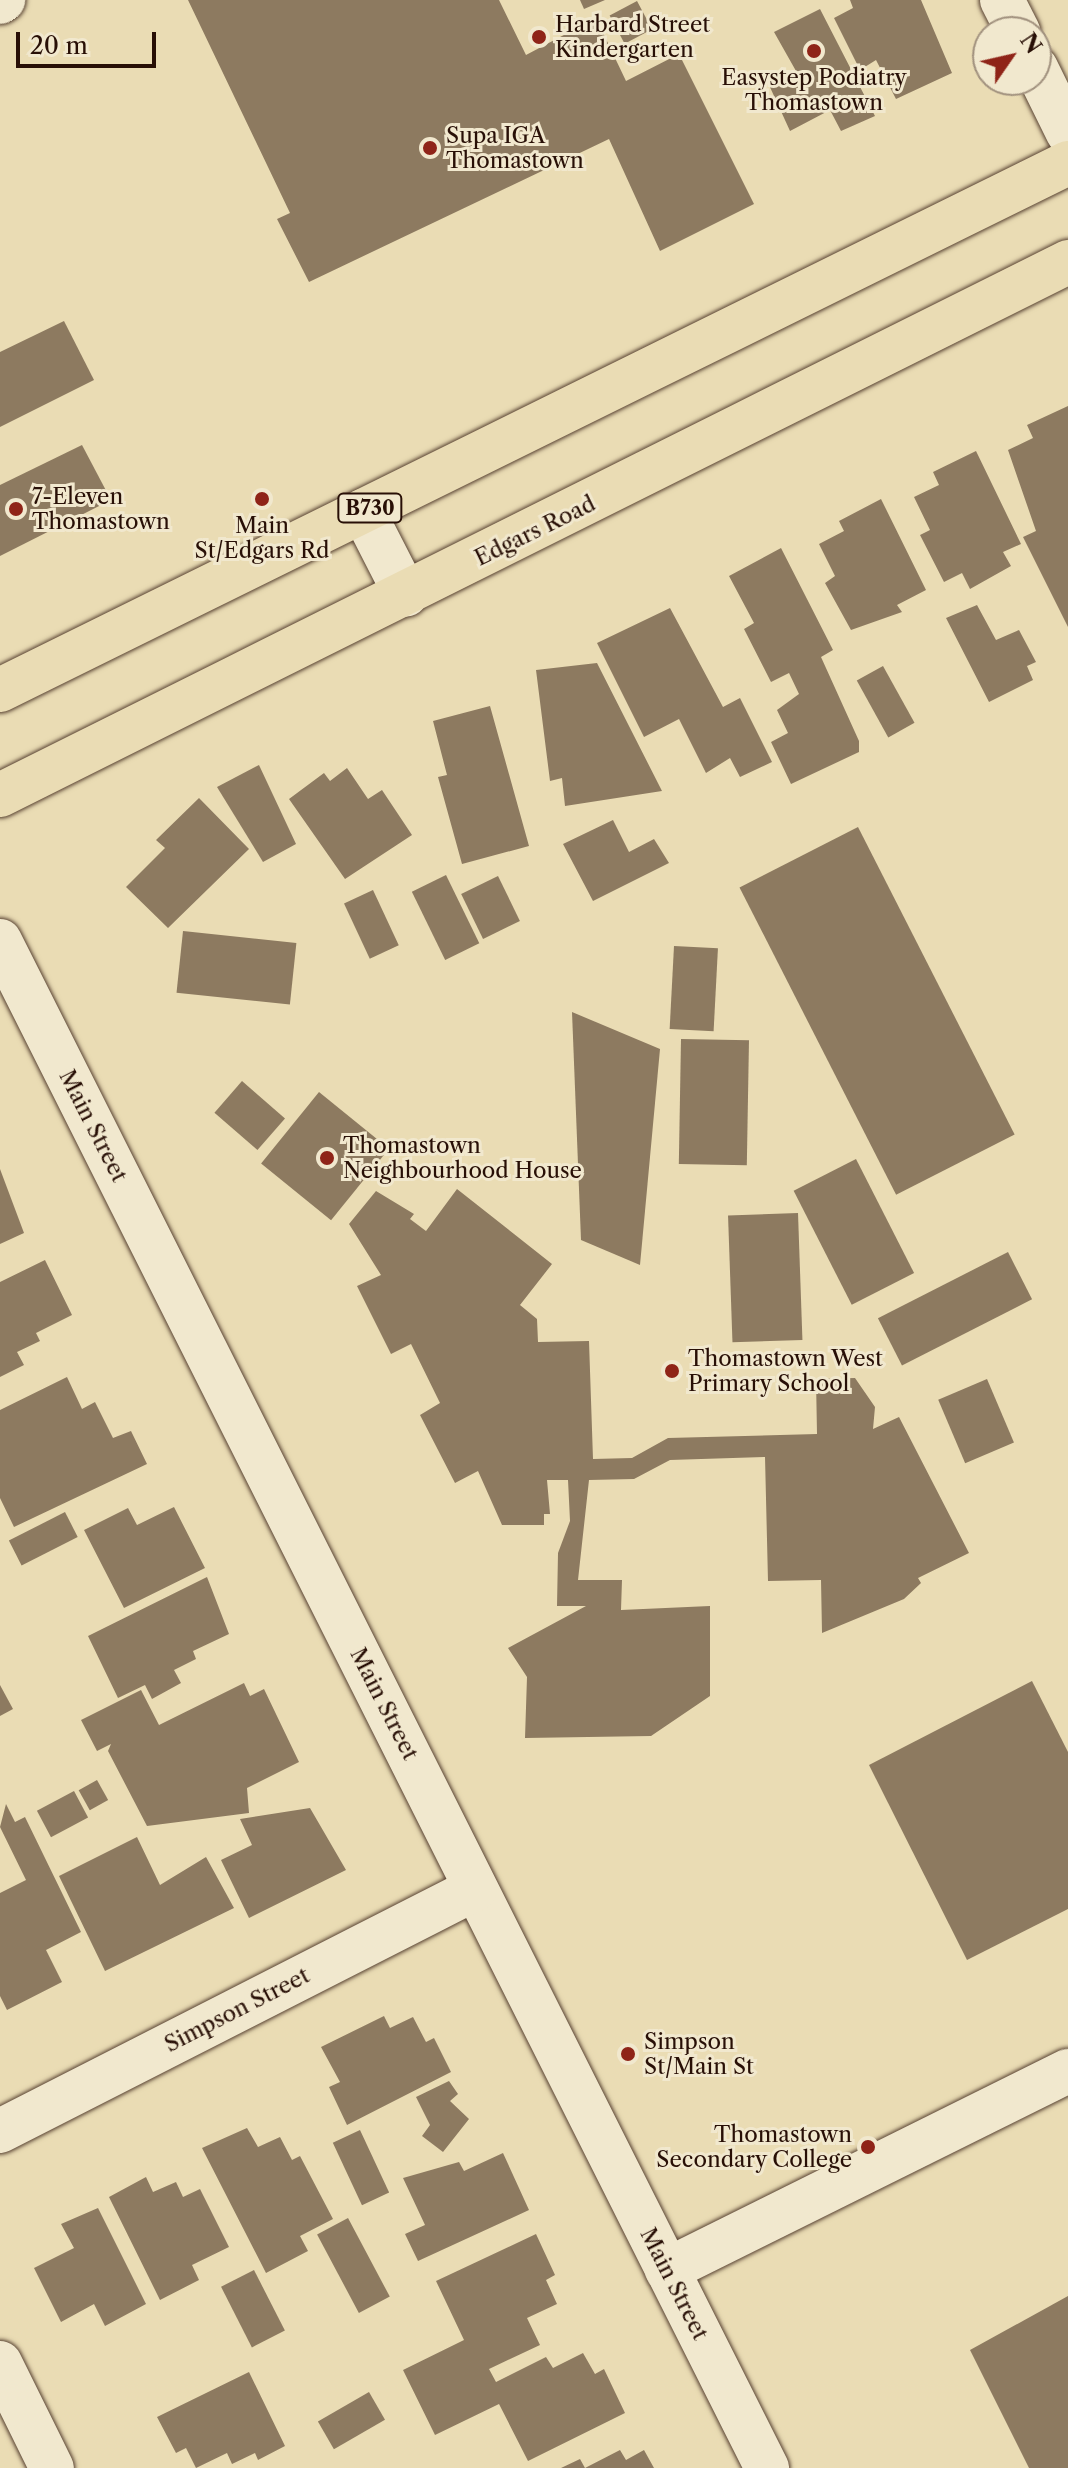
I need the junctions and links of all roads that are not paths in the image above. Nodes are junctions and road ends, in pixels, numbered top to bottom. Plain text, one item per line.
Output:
1 (1050, 96) edge
2 (1068, 133) edge
3 (1068, 163) edge
4 (1068, 262) edge
5 (363, 511) junction
6 (406, 595) junction
7 (0, 690) edge
8 (0, 795) edge
9 (0, 941) edge
10 (475, 1889) junction
11 (1068, 2071) edge
12 (0, 2131) edge
13 (667, 2270) junction
14 (0, 2363) edge
15 (52, 2468) edge
16 (767, 2468) edge

1 - 2 street
3 - 5 main road, B730
4 - 6 main road, Edgars Road
5 - 6 street
5 - 7 main road, B730
6 - 8 main road, Edgars Road
9 - 10 street, Main Street
10 - 12 street, Simpson Street
10 - 13 street, Main Street
11 - 13 street
13 - 16 street, Main Street
14 - 15 street

